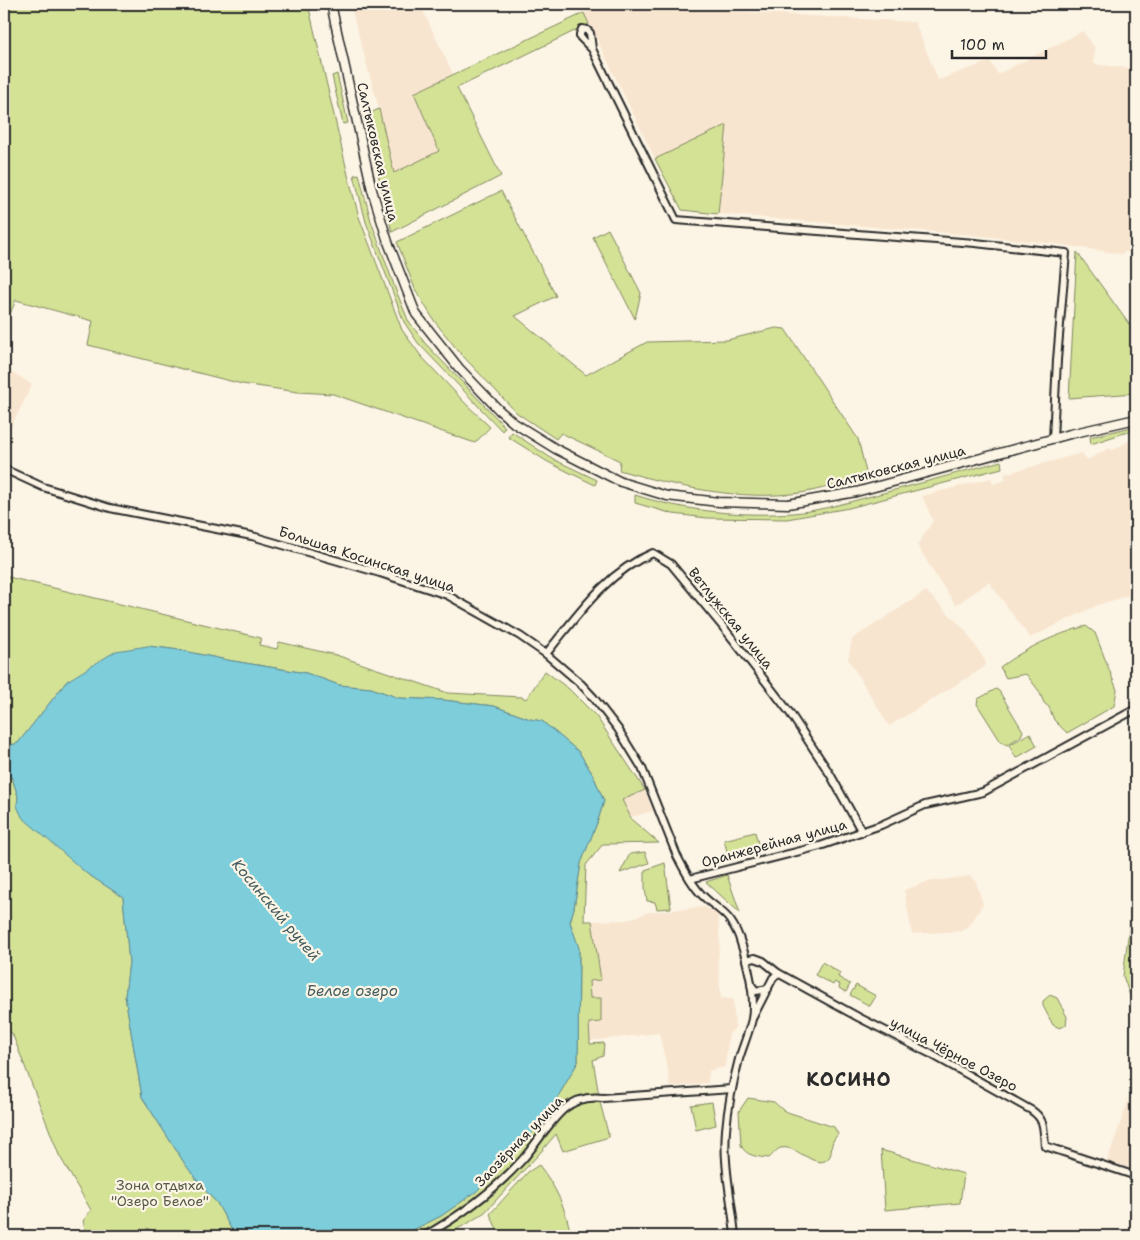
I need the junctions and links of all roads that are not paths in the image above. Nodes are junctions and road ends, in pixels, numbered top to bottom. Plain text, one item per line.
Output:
1 (331, 4) edge
2 (592, 49) dead end
3 (1136, 419) edge
4 (1052, 439) junction
5 (4, 469) edge
6 (546, 654) junction
7 (1136, 709) edge
8 (862, 832) junction
9 (690, 879) junction
10 (746, 960) junction
11 (778, 973) junction
12 (752, 985) junction
13 (768, 989) junction
14 (752, 1018) junction
15 (732, 1089) junction
16 (1136, 1176) edge
17 (424, 1236) edge
18 (735, 1236) edge

1 - 4 main road, Салтыковская улица
2 - 4 street
3 - 4 main road, Салтыковская улица
5 - 6 street, Большая Косинская улица
6 - 8 street, Ветлужская улица
6 - 9 street, Большая Косинская улица
7 - 8 street, Оранжерейная улица
8 - 9 street, Оранжерейная улица
9 - 10 street, Большая Косинская улица
10 - 11 street, улица Чёрное Озеро
10 - 12 street, Большая Косинская улица
11 - 13 street
11 - 16 street, улица Чёрное Озеро
12 - 13 street
12 - 14 street, Большая Косинская улица
13 - 14 street
14 - 15 street, Большая Косинская улица
15 - 17 street, Заозёрная улица
15 - 18 street, Большая Косинская улица

